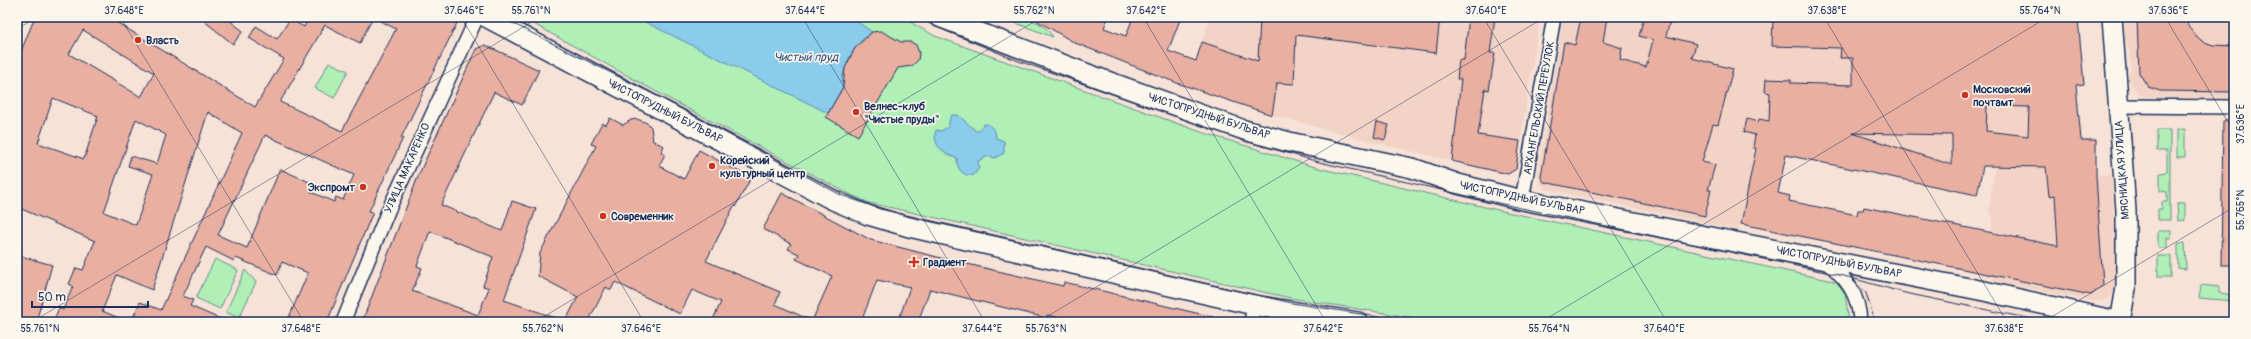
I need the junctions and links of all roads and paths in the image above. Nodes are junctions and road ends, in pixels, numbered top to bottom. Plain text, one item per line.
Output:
1 (477, 17) edge
2 (486, 17) edge
3 (939, 17) edge
4 (1554, 17) edge
5 (2112, 17) edge
6 (2118, 106) junction
7 (2234, 107) edge
8 (1522, 200) junction
9 (1823, 259) junction
10 (1252, 314) edge
11 (343, 322) edge
12 (1358, 322) edge
13 (1860, 322) edge
14 (2121, 322) edge

1 - 11 street, УЛИЦА МАКАРЕНКО
2 - 10 main road, ЧИСТОПРУДНЫЙ БУЛЬВАР
3 - 8 main road, ЧИСТОПРУДНЫЙ БУЛЬВАР
4 - 8 street, АРХАНГЕЛЬСКИЙ ПЕРЕУЛОК
5 - 6 main road, МЯСНИЦКАЯ УЛИЦА
6 - 7 street
6 - 14 main road, МЯСНИЦКАЯ УЛИЦА
8 - 9 main road, ЧИСТОПРУДНЫЙ БУЛЬВАР
9 - 13 street
9 - 14 main road, ЧИСТОПРУДНЫЙ БУЛЬВАР
10 - 12 main road, ЧИСТОПРУДНЫЙ БУЛЬВАР

